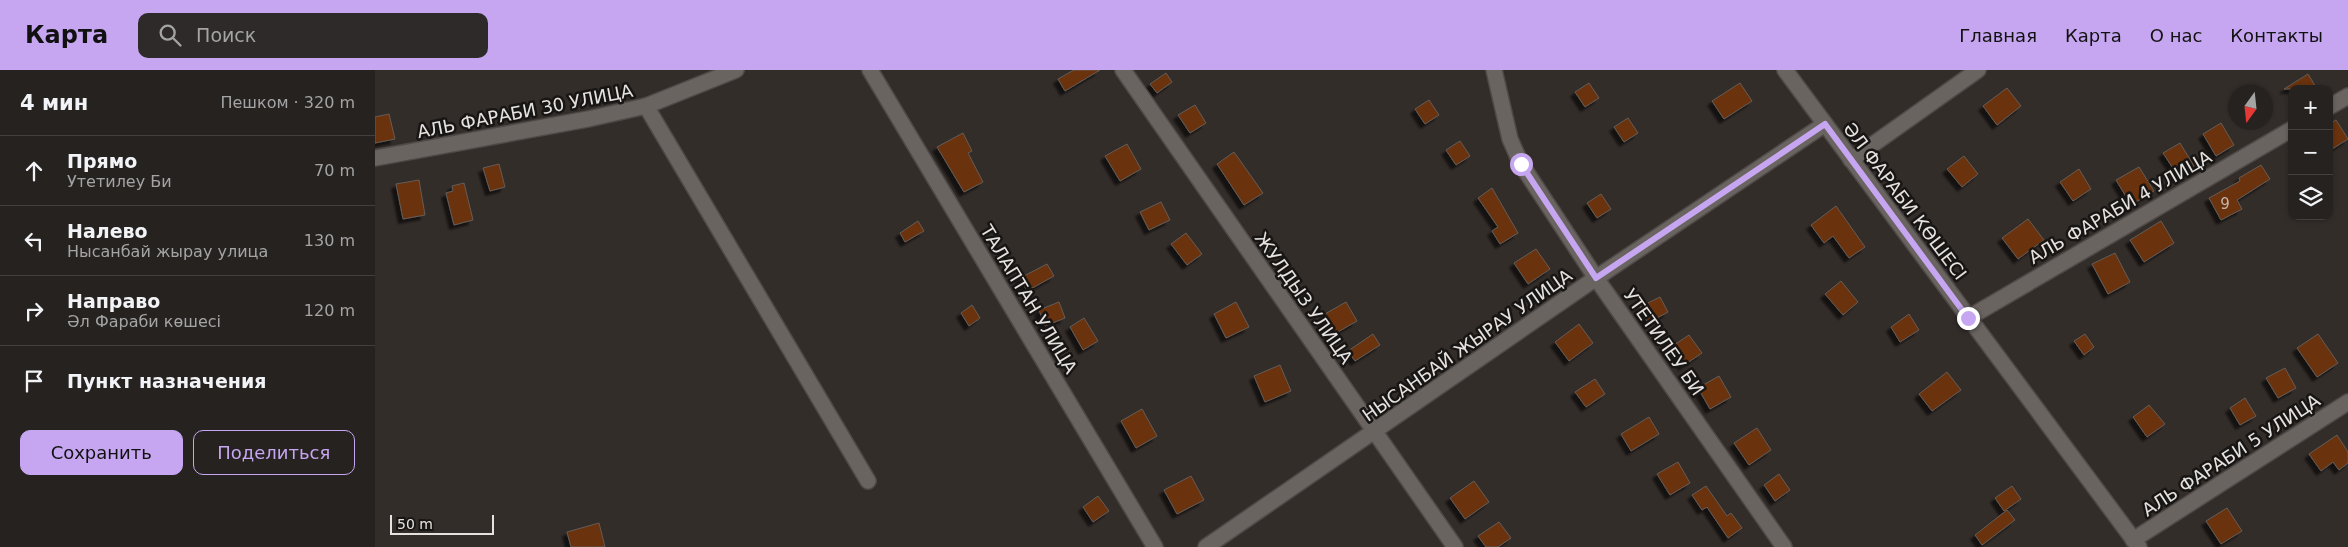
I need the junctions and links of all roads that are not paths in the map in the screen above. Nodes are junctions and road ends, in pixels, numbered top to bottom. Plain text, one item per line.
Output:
1 (736, 70) edge
2 (870, 70) edge
3 (1123, 70) edge
4 (1494, 70) edge
5 (1785, 70) edge
6 (1978, 70) edge
7 (2348, 96) edge
8 (2333, 105) edge
9 (646, 106) junction
10 (1825, 124) junction
11 (2290, 130) edge
12 (375, 158) edge
13 (1851, 160) junction
14 (1596, 278) junction
15 (1968, 318) junction
16 (2348, 402) edge
17 (1375, 432) junction
18 (868, 481) dead end
19 (2136, 543) edge
20 (1155, 547) edge
21 (1206, 547) edge
22 (1455, 547) edge
23 (1784, 547) edge

1 - 9 street, АЛЬ ФАРАБИ 30 УЛИЦА
2 - 20 street, ТАЛАПТАН УЛИЦА
3 - 17 street, ЖУЛДЫЗ УЛИЦА
4 - 14 street, УТЕТИЛЕУ БИ
5 - 10 street, ӘЛ ФАРАБИ КӨШЕСІ
6 - 13 street
7 - 8 street
9 - 12 street, АЛЬ ФАРАБИ 30 УЛИЦА
9 - 18 street
10 - 13 street, ӘЛ ФАРАБИ КӨШЕСІ
10 - 14 street, НЫСАНБАЙ ЖЫРАУ УЛИЦА
11 - 15 street, АЛЬ ФАРАБИ 4 УЛИЦА
13 - 15 street, ӘЛ ФАРАБИ КӨШЕСІ
14 - 17 street, НЫСАНБАЙ ЖЫРАУ УЛИЦА
14 - 23 street, УТЕТИЛЕУ БИ
15 - 19 street, ӘЛ ФАРАБИ КӨШЕСІ
16 - 19 street, АЛЬ ФАРАБИ 5 УЛИЦА
17 - 21 street, НЫСАНБАЙ ЖЫРАУ УЛИЦА
17 - 22 street, ЖУЛДЫЗ УЛИЦА

